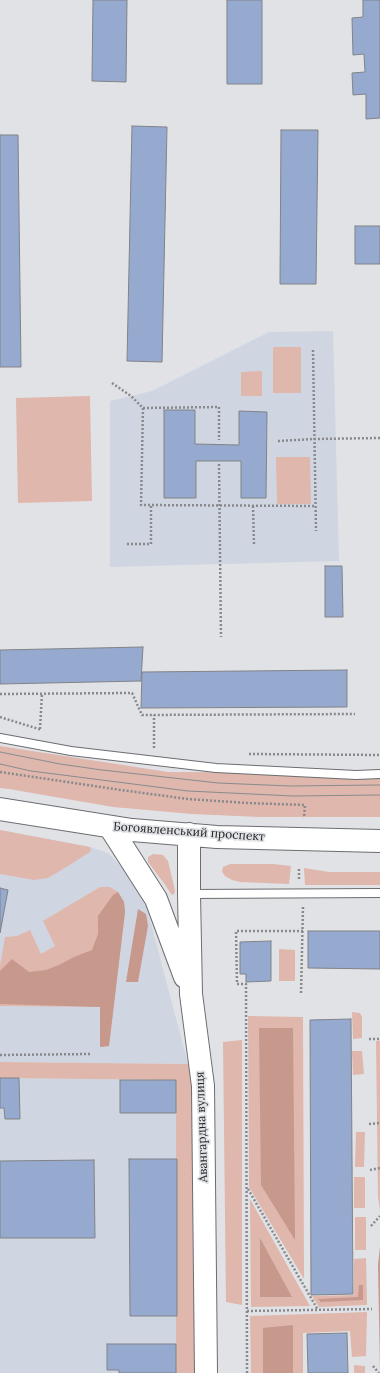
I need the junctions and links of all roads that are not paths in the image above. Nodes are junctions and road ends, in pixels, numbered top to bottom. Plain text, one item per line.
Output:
1 (0, 738) edge
2 (380, 774) edge
3 (0, 809) edge
4 (110, 827) junction
5 (189, 834) junction
6 (380, 841) edge
7 (380, 893) edge
8 (188, 894) junction
9 (191, 994) junction
10 (206, 1373) edge

1 - 2 lane
3 - 4 main road, Богоявленський проспект
4 - 5 main road, Богоявленський проспект
4 - 9 main road
5 - 6 main road, Богоявленський проспект
5 - 8 main road, Авангардна вулиця
7 - 8 lane
8 - 9 main road, Авангардна вулиця
9 - 10 main road, Авангардна вулиця

